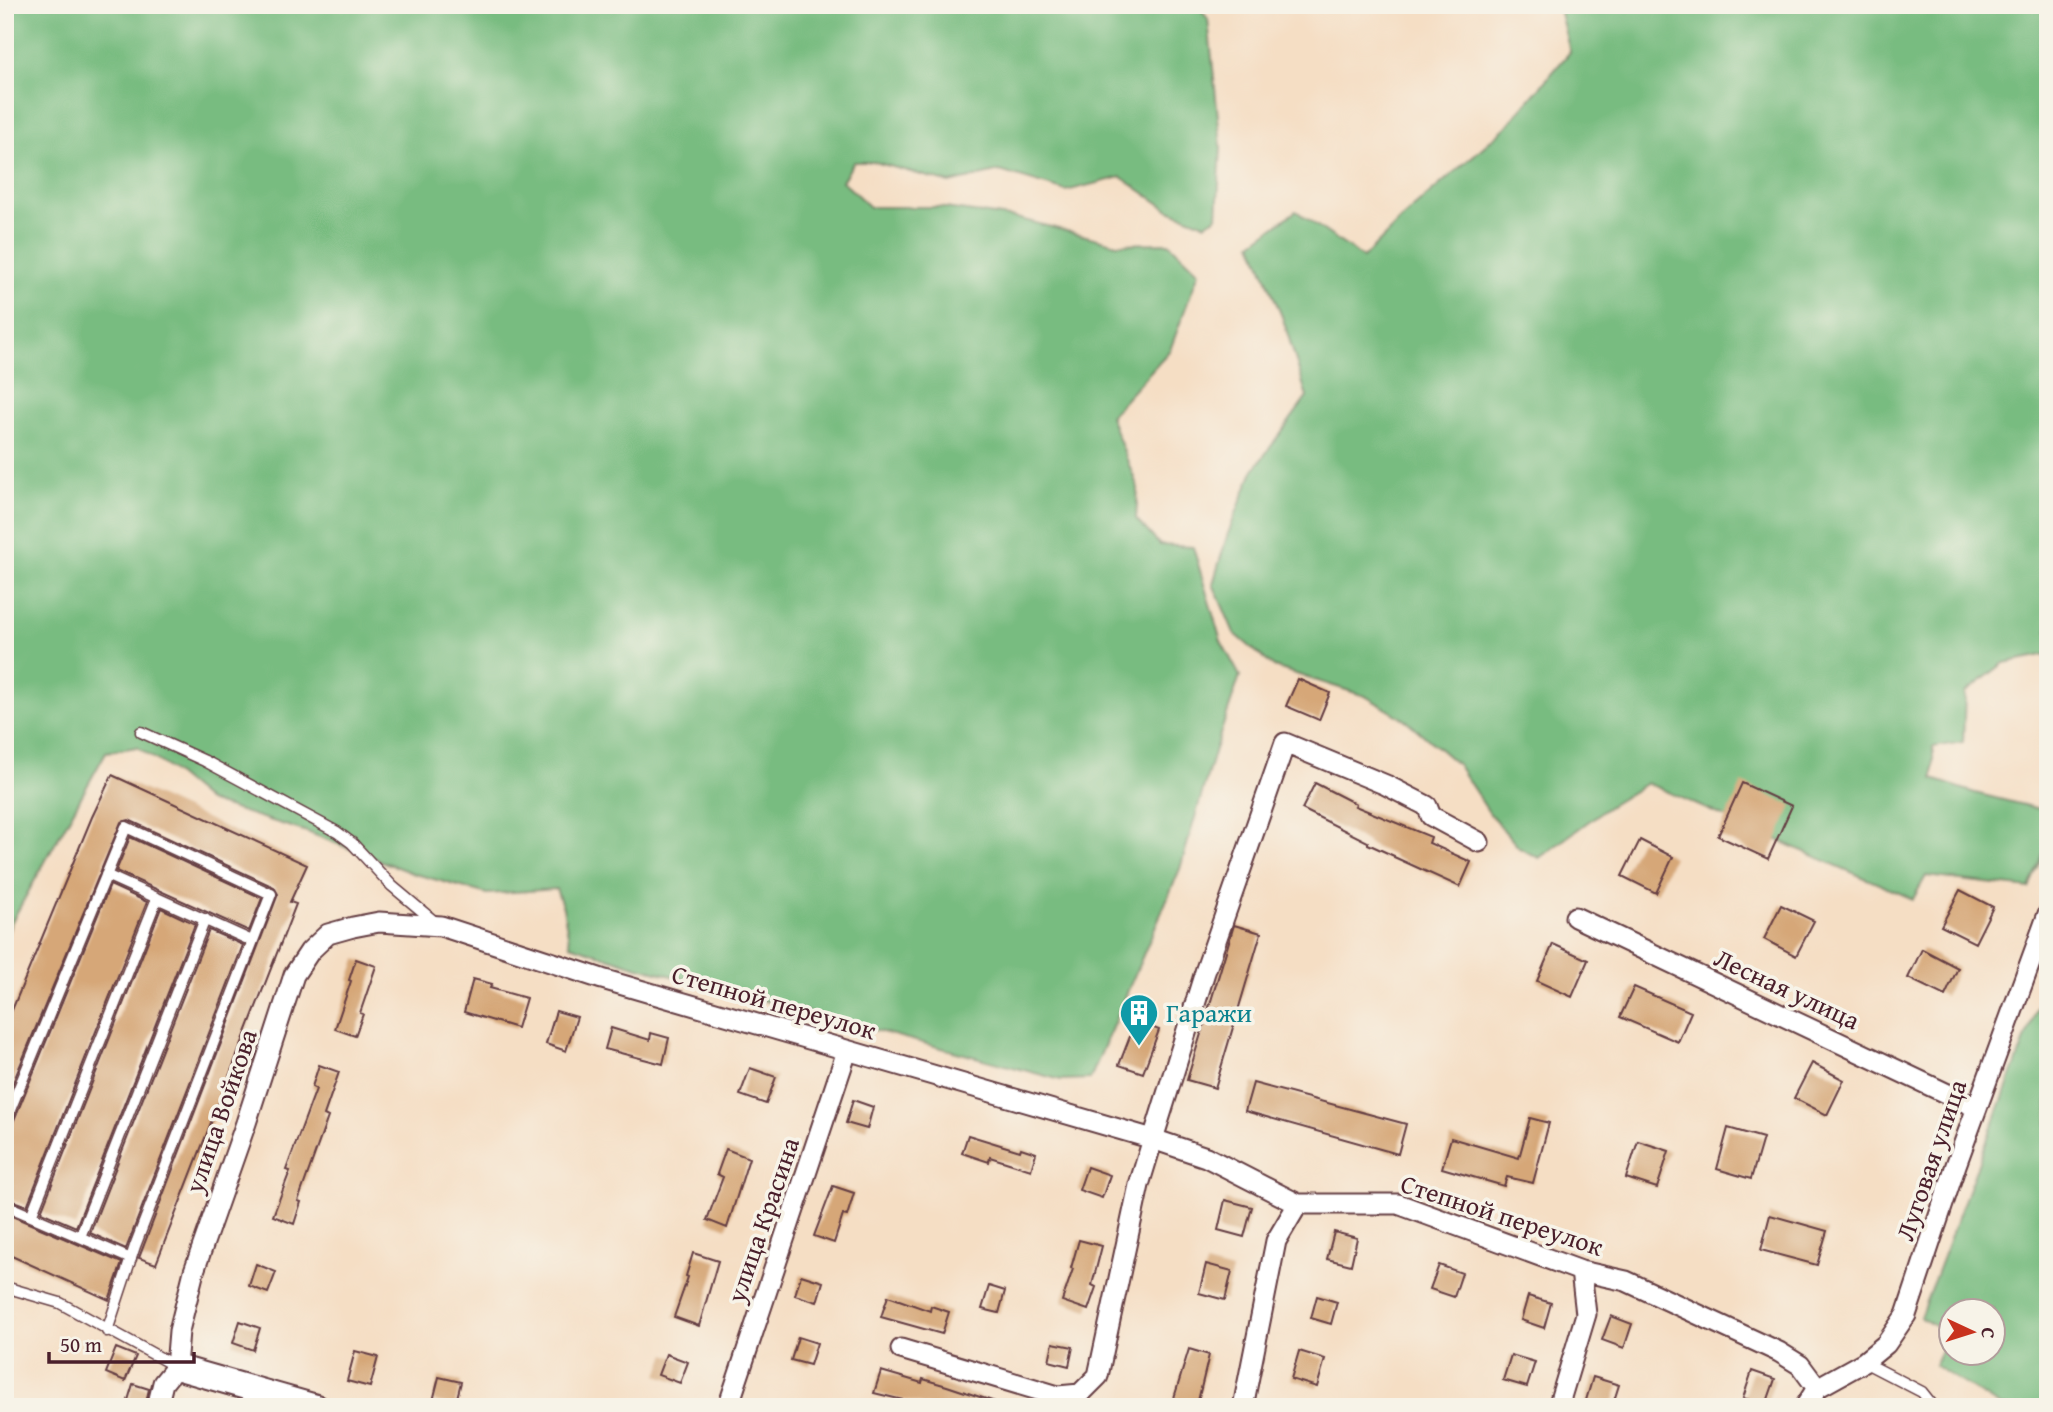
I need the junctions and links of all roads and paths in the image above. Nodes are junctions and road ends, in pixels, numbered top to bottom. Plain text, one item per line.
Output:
1 (142, 732) dead end
2 (1479, 842) dead end
3 (106, 875) junction
4 (157, 898) junction
5 (2048, 914) edge
6 (1575, 917) dead end
7 (205, 919) junction
8 (379, 922) joint
9 (441, 926) junction
10 (252, 941) junction
11 (847, 1051) junction
12 (1977, 1108) junction
13 (5, 1122) edge
14 (1153, 1139) junction
15 (1298, 1204) junction
16 (5, 1205) edge
17 (31, 1216) junction
18 (80, 1237) junction
19 (131, 1259) junction
20 (1581, 1271) junction
21 (5, 1287) edge
22 (107, 1331) junction
23 (901, 1349) dead end
24 (1864, 1362) junction
25 (176, 1367) junction
26 (1817, 1388) junction
27 (157, 1407) edge
28 (316, 1407) edge
29 (728, 1407) edge
30 (1243, 1407) edge
31 (1558, 1407) edge
32 (1805, 1407) edge
33 (1934, 1407) edge

1 - 9 lane
2 - 14 street
3 - 4 lane
3 - 10 lane
3 - 13 lane
4 - 7 lane
4 - 17 lane
5 - 12 street, Луговая улица
6 - 12 street, Лесная улица
7 - 10 lane
7 - 18 lane
8 - 9 street, Степной переулок
8 - 25 street, улица Войкова
9 - 11 street, Степной переулок
10 - 19 lane
11 - 14 street, Степной переулок
11 - 29 street, улица Красина
12 - 24 street, Луговая улица
14 - 15 street, Степной переулок
14 - 23 street
15 - 20 street, Степной переулок
15 - 30 street
16 - 17 lane
17 - 18 lane
18 - 19 lane
19 - 22 lane
20 - 26 street, Степной переулок
20 - 31 street
21 - 22 lane
22 - 25 lane
24 - 26 street, Луговая улица
24 - 33 lane
25 - 27 street, улица Войкова
25 - 28 street
26 - 32 street

